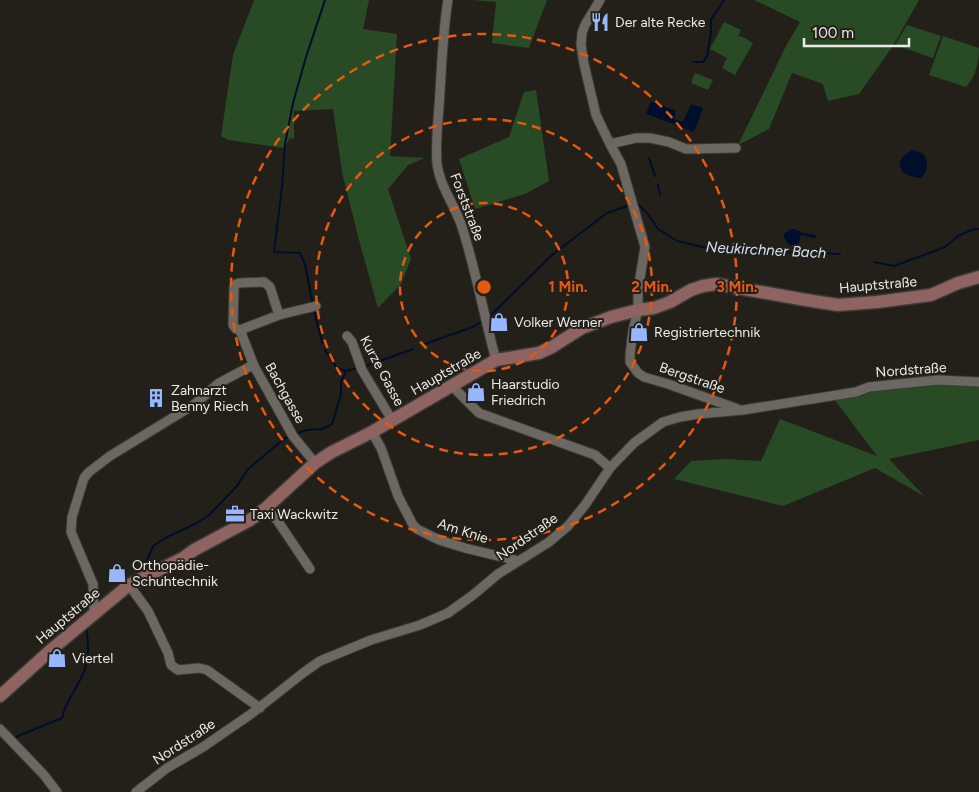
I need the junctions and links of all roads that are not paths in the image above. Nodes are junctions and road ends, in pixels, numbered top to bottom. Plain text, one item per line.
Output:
1 (448, 0) edge
2 (600, 0) edge
3 (610, 144) junction
4 (736, 148) dead end
5 (979, 277) edge
6 (313, 307) dead end
7 (638, 310) junction
8 (280, 315) junction
9 (240, 330) junction
10 (347, 336) dead end
11 (496, 360) junction
12 (254, 366) junction
13 (979, 382) edge
14 (452, 386) junction
15 (743, 410) junction
16 (392, 420) junction
17 (372, 432) junction
18 (315, 463) junction
19 (610, 468) junction
20 (266, 508) junction
21 (519, 561) junction
22 (310, 568) dead end
23 (129, 585) junction
24 (94, 613) junction
25 (0, 696) edge
26 (260, 708) junction
27 (0, 729) edge
28 (57, 792) edge
29 (136, 792) edge

1 - 11 street, Forststraße
2 - 3 street, Bergstraße
3 - 4 street
3 - 7 street, Bergstraße
5 - 7 street, Hauptstraße
6 - 8 street
7 - 11 street, Hauptstraße
7 - 15 street, Bergstraße
8 - 9 street
8 - 9 street, Bachgasse
9 - 12 street, Bachgasse
10 - 16 street, Kurze Gasse
11 - 14 street, Hauptstraße
12 - 18 street, Bachgasse
12 - 24 street
13 - 15 street, Nordstraße
14 - 16 street, Hauptstraße
14 - 19 street
15 - 19 street, Nordstraße
16 - 17 street, Hauptstraße
17 - 18 street, Hauptstraße
17 - 21 street, Am Knie
18 - 20 street, Hauptstraße
19 - 21 street, Nordstraße
20 - 22 street
20 - 23 street, Hauptstraße
21 - 26 street, Nordstraße
23 - 24 street, Hauptstraße
23 - 26 street
24 - 25 street, Hauptstraße
26 - 29 street, Nordstraße
27 - 28 street

